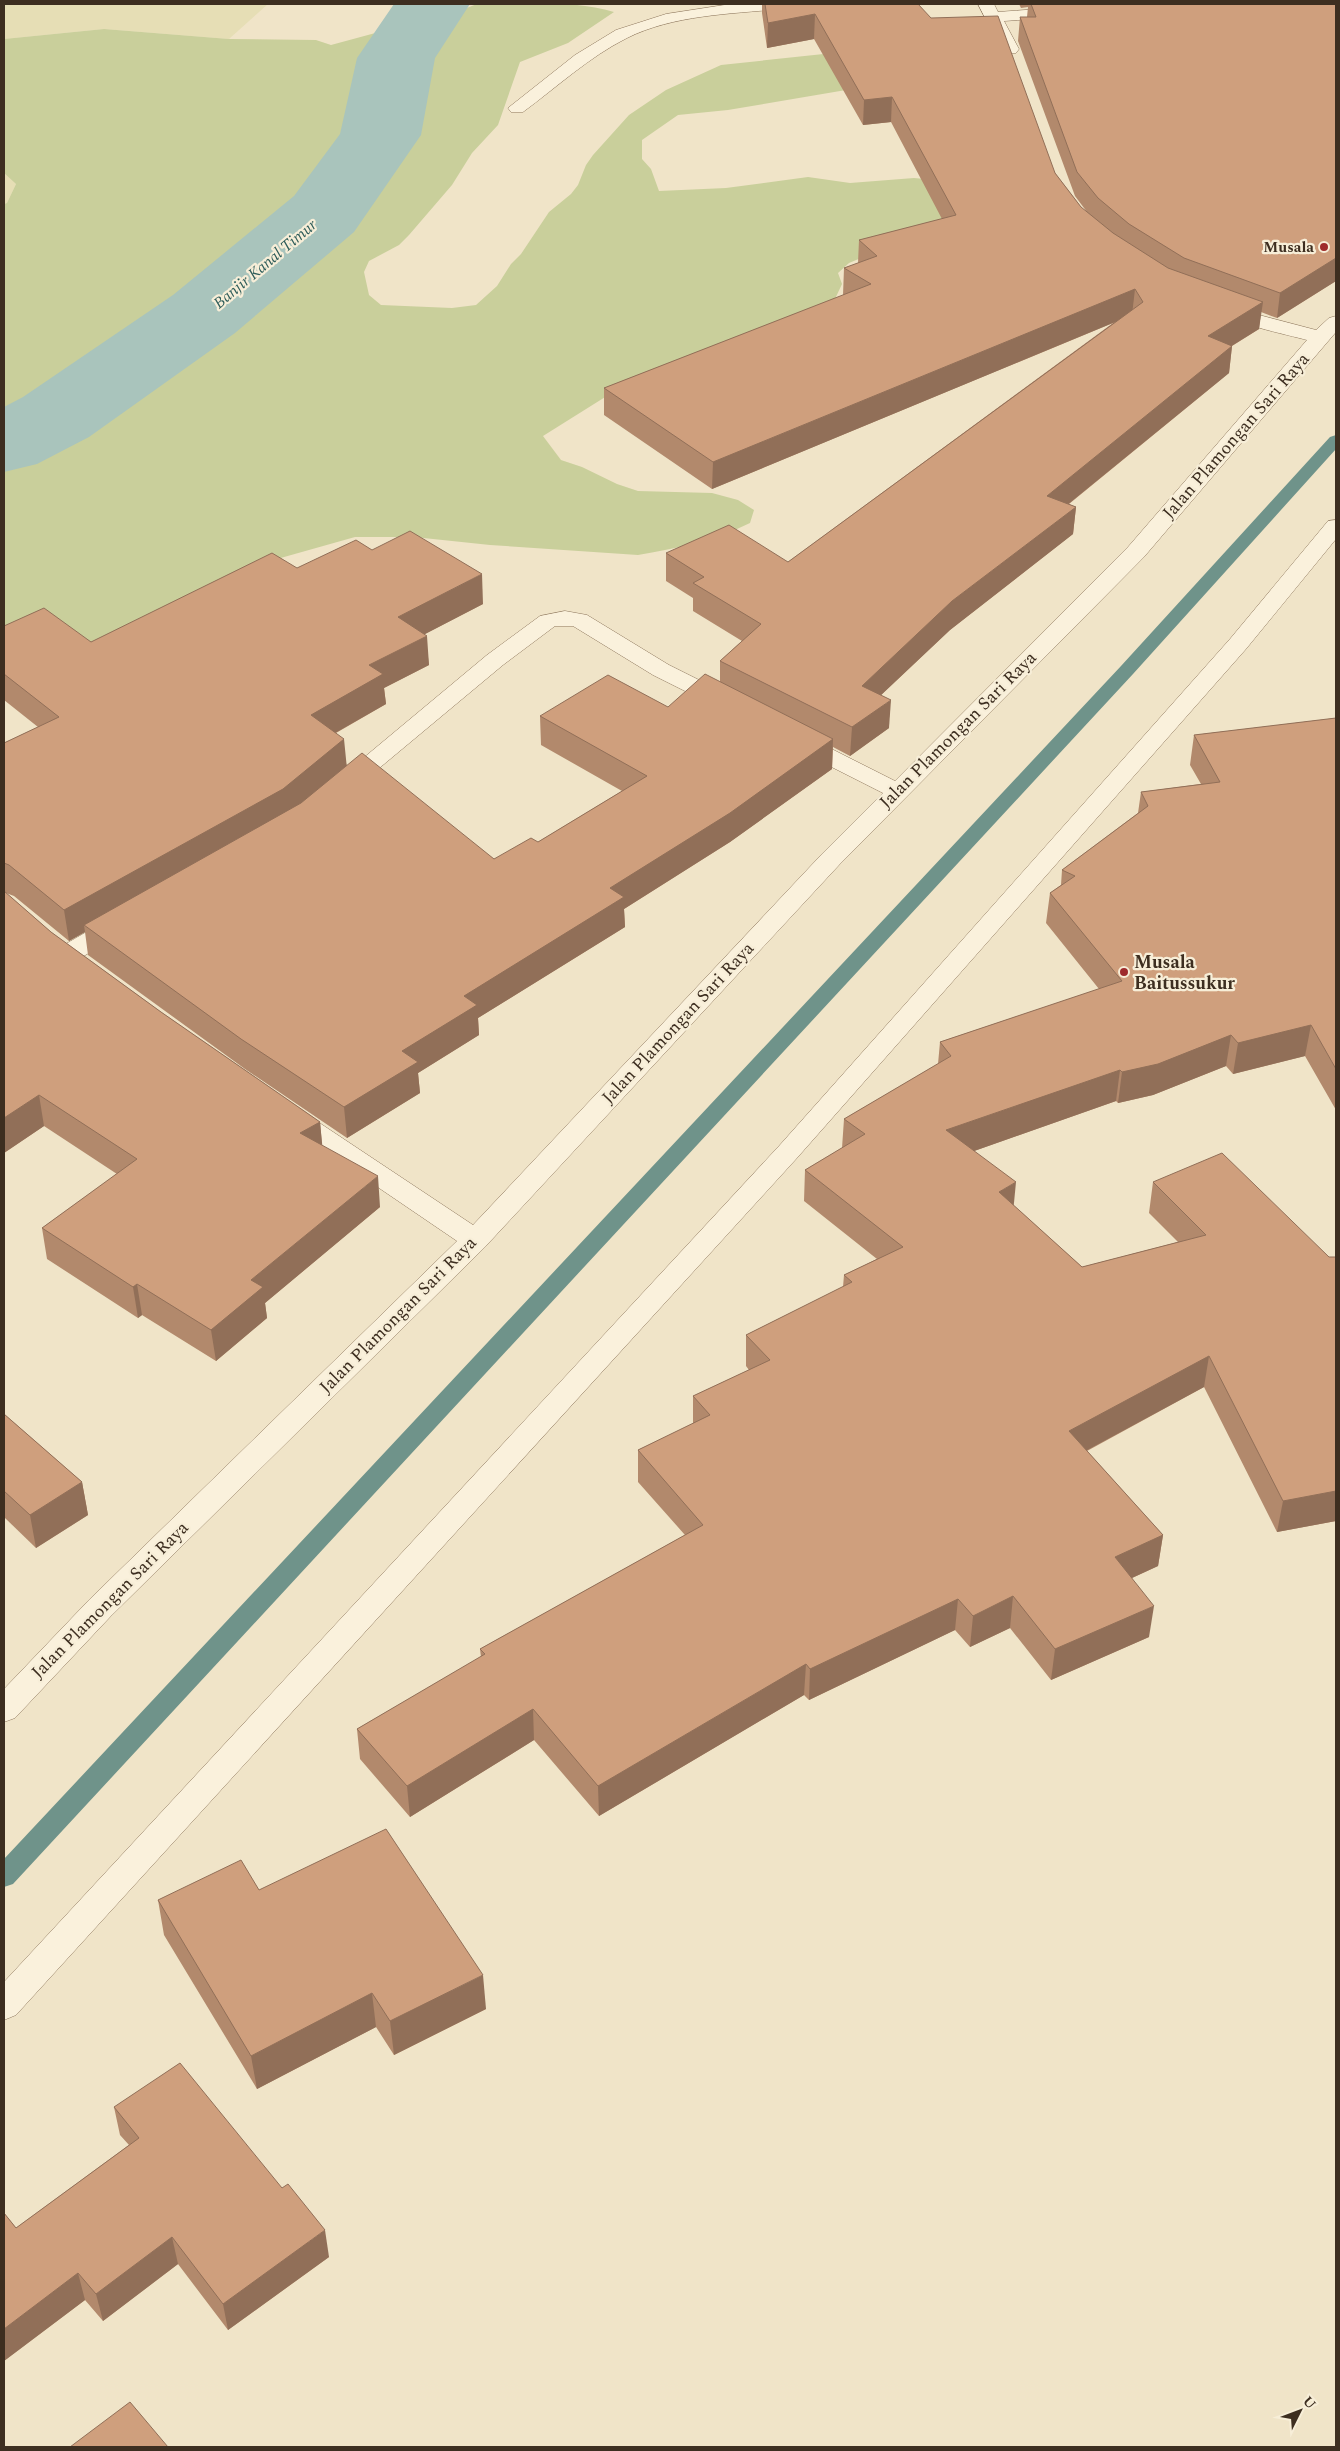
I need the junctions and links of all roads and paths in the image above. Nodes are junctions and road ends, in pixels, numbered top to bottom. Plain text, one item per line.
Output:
1 (781, 4) edge
2 (1082, 10) edge
3 (989, 11) edge
4 (1017, 68) edge
5 (517, 108) dead end
6 (1208, 302) edge
7 (1328, 329) edge
8 (1336, 526) edge
9 (740, 710) edge
10 (775, 728) edge
11 (897, 791) junction
12 (327, 801) edge
13 (136, 915) edge
14 (46, 937) edge
15 (66, 955) junction
16 (90, 972) edge
17 (270, 1102) edge
18 (475, 1240) junction
19 (4, 1709) edge
20 (4, 2005) edge

1 - 5 street
2 - 3 street
3 - 4 street
6 - 7 street
7 - 11 street, Jalan Plamongan Sari Raya
8 - 20 street
9 - 12 street
10 - 11 street
11 - 18 street, Jalan Plamongan Sari Raya
13 - 15 street
14 - 15 street
15 - 16 street
17 - 18 street
18 - 19 street, Jalan Plamongan Sari Raya

